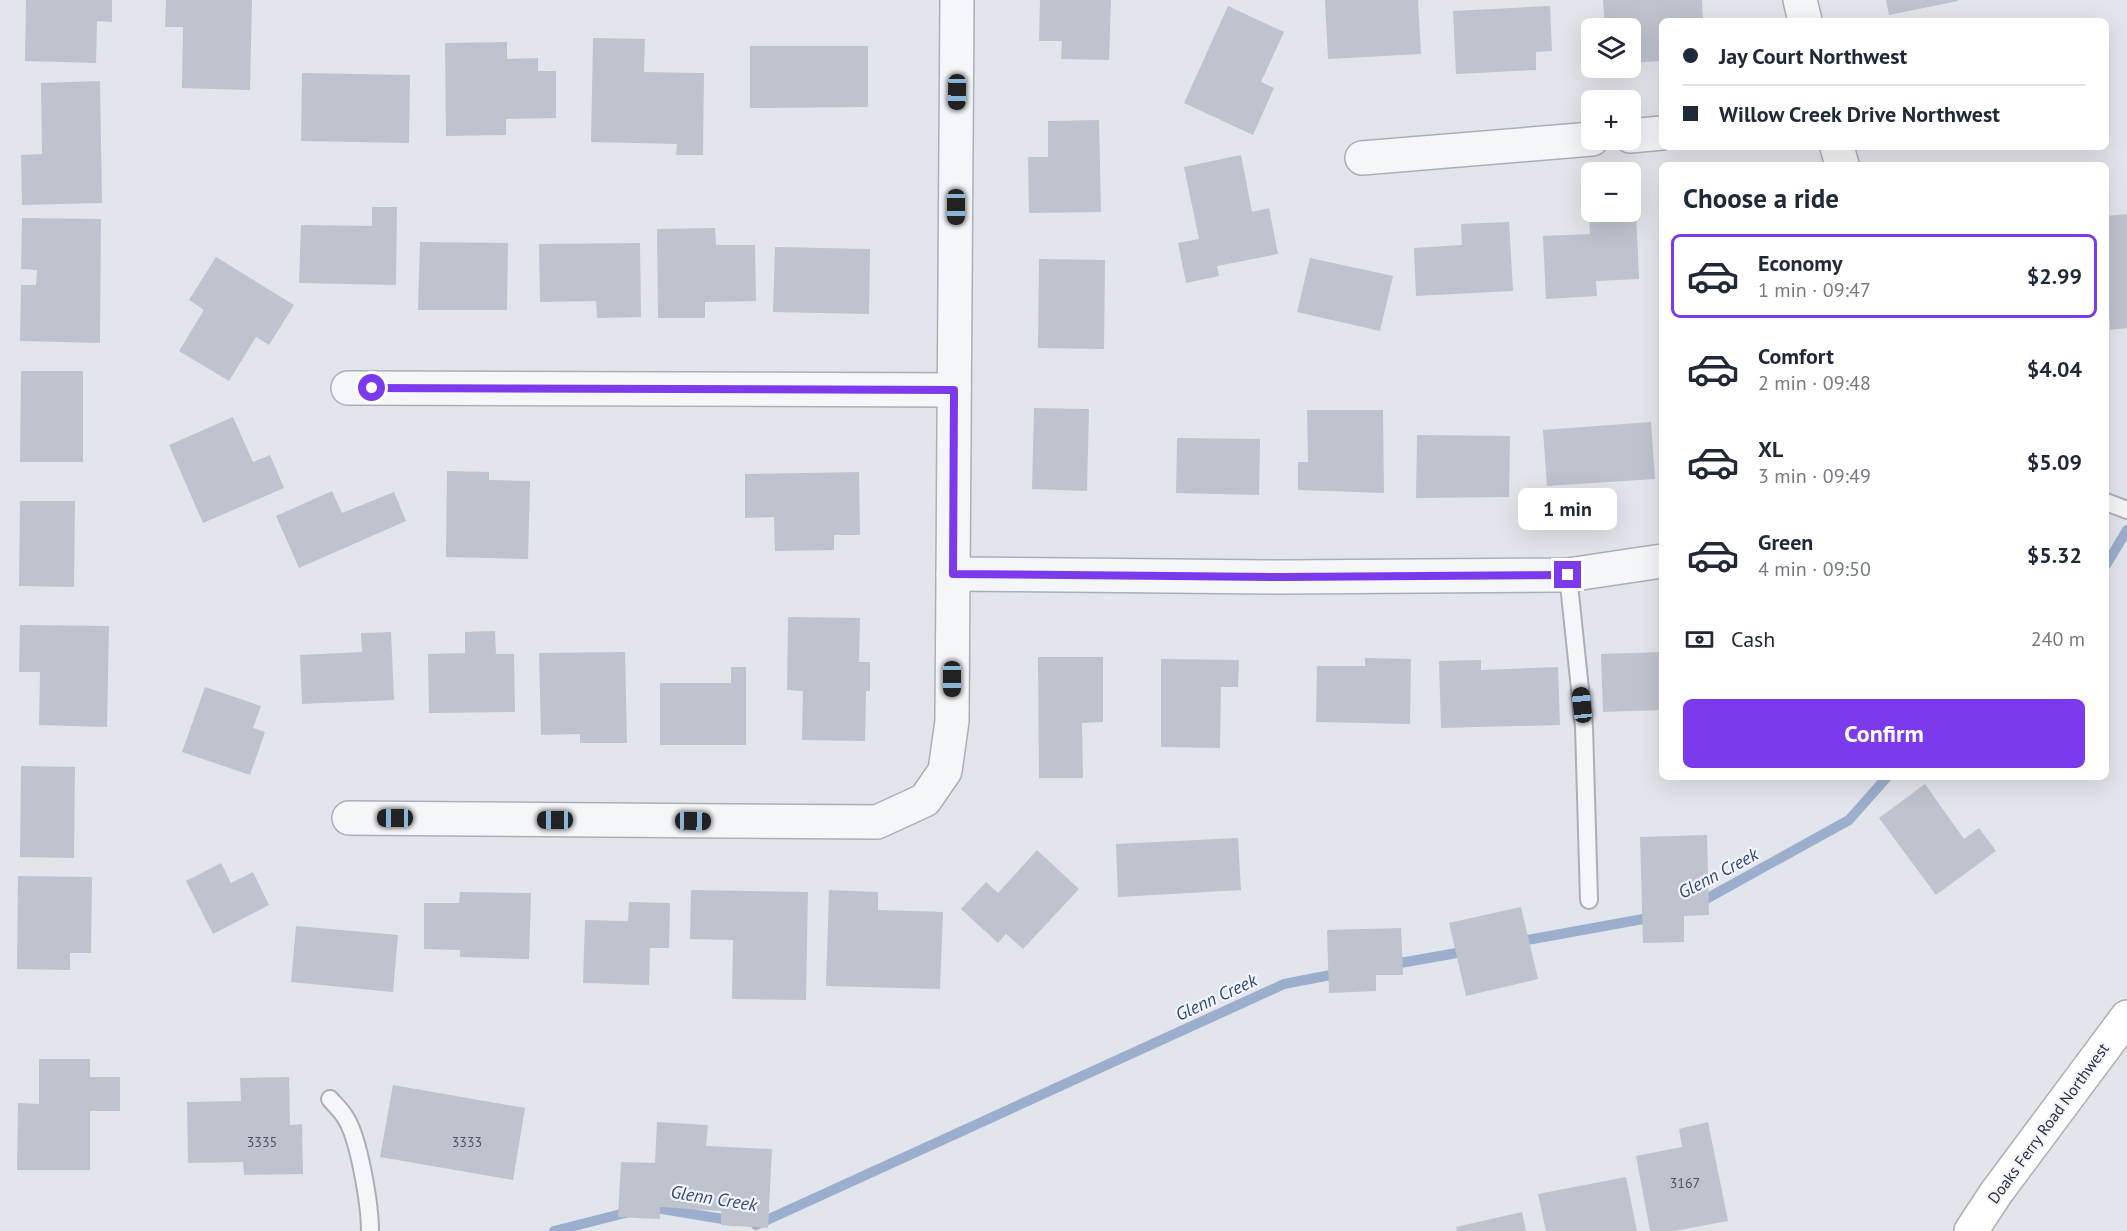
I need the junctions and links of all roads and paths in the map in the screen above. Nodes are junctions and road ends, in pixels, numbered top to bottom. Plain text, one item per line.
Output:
1 (957, 0) edge
2 (1800, 0) edge
3 (1804, 18) edge
4 (1659, 133) edge
5 (1641, 135) edge
6 (1581, 140) edge
7 (1362, 158) dead end
8 (348, 388) dead end
9 (954, 390) junction
10 (2109, 503) edge
11 (2127, 510) edge
12 (1659, 561) edge
13 (953, 574) junction
14 (1568, 575) junction
15 (349, 818) dead end
16 (1589, 900) dead end
17 (2127, 1017) edge
18 (330, 1099) dead end
19 (370, 1231) edge
20 (1971, 1231) edge

1 - 9 street
2 - 3 street
4 - 5 street
6 - 7 street
8 - 9 street
9 - 13 street
10 - 11 lane
12 - 14 street
13 - 14 street
13 - 15 street
14 - 16 lane
17 - 20 main road, Doaks Ferry Road Northwest
18 - 19 lane

